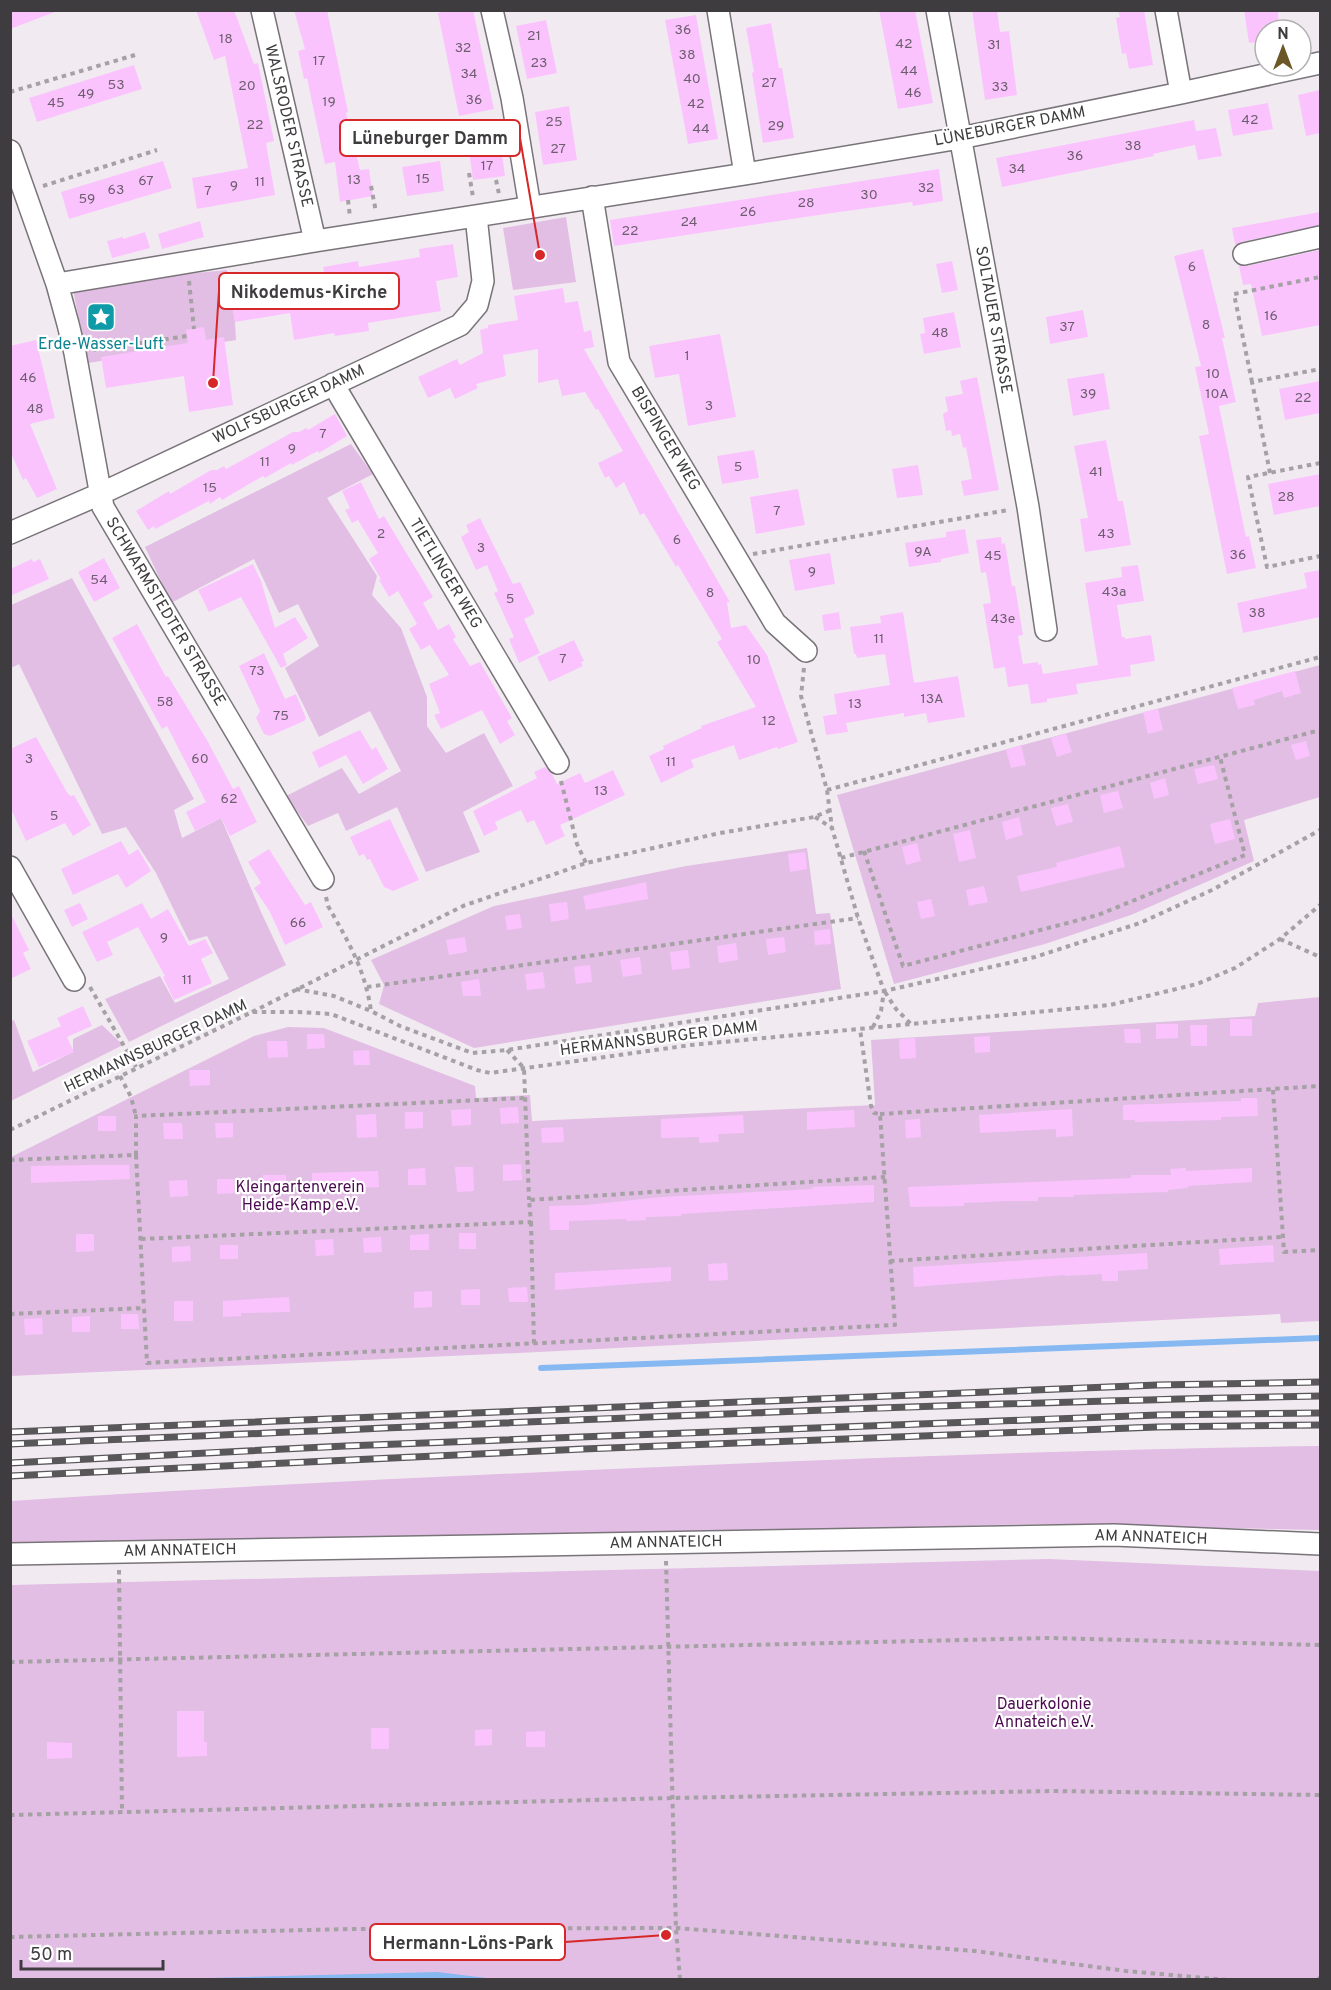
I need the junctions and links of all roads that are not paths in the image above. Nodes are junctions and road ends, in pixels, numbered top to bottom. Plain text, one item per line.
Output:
1 (262, 10) edge
2 (492, 10) edge
3 (718, 10) edge
4 (937, 10) edge
5 (1166, 10) edge
6 (1320, 63) edge
7 (1181, 93) junction
8 (960, 138) junction
9 (10, 151) edge
10 (745, 174) junction
11 (592, 197) junction
12 (530, 207) junction
13 (476, 216) junction
14 (1320, 237) edge
15 (315, 241) junction
16 (1244, 254) dead end
17 (57, 284) junction
18 (333, 384) junction
19 (100, 494) junction
20 (10, 533) edge
21 (1046, 630) dead end
22 (806, 651) road end
23 (558, 763) road end
24 (10, 867) edge
25 (323, 879) road end
26 (74, 980) road end
27 (1320, 1544) edge
28 (10, 1554) edge

1 - 15 street, WALSRODER STRASSE
2 - 12 street
3 - 10 street
4 - 8 street, SOLTAUER STRASSE
5 - 7 street
6 - 7 street, LÜNEBURGER DAMM
7 - 8 street, LÜNEBURGER DAMM
8 - 10 street, LÜNEBURGER DAMM
8 - 21 street, SOLTAUER STRASSE
9 - 17 street, SCHWARMSTEDTER STRASSE
10 - 11 street, LÜNEBURGER DAMM
11 - 12 street, LÜNEBURGER DAMM
11 - 22 street, BISPINGER WEG
12 - 13 street, LÜNEBURGER DAMM
13 - 15 street, LÜNEBURGER DAMM
13 - 18 street, WOLFSBURGER DAMM
14 - 16 street
15 - 17 street, LÜNEBURGER DAMM
17 - 19 street, SCHWARMSTEDTER STRASSE
18 - 19 street, WOLFSBURGER DAMM
18 - 23 street, TIETLINGER WEG
19 - 20 street, WOLFSBURGER DAMM
19 - 25 street, SCHWARMSTEDTER STRASSE
24 - 26 street
27 - 28 street, AM ANNATEICH

